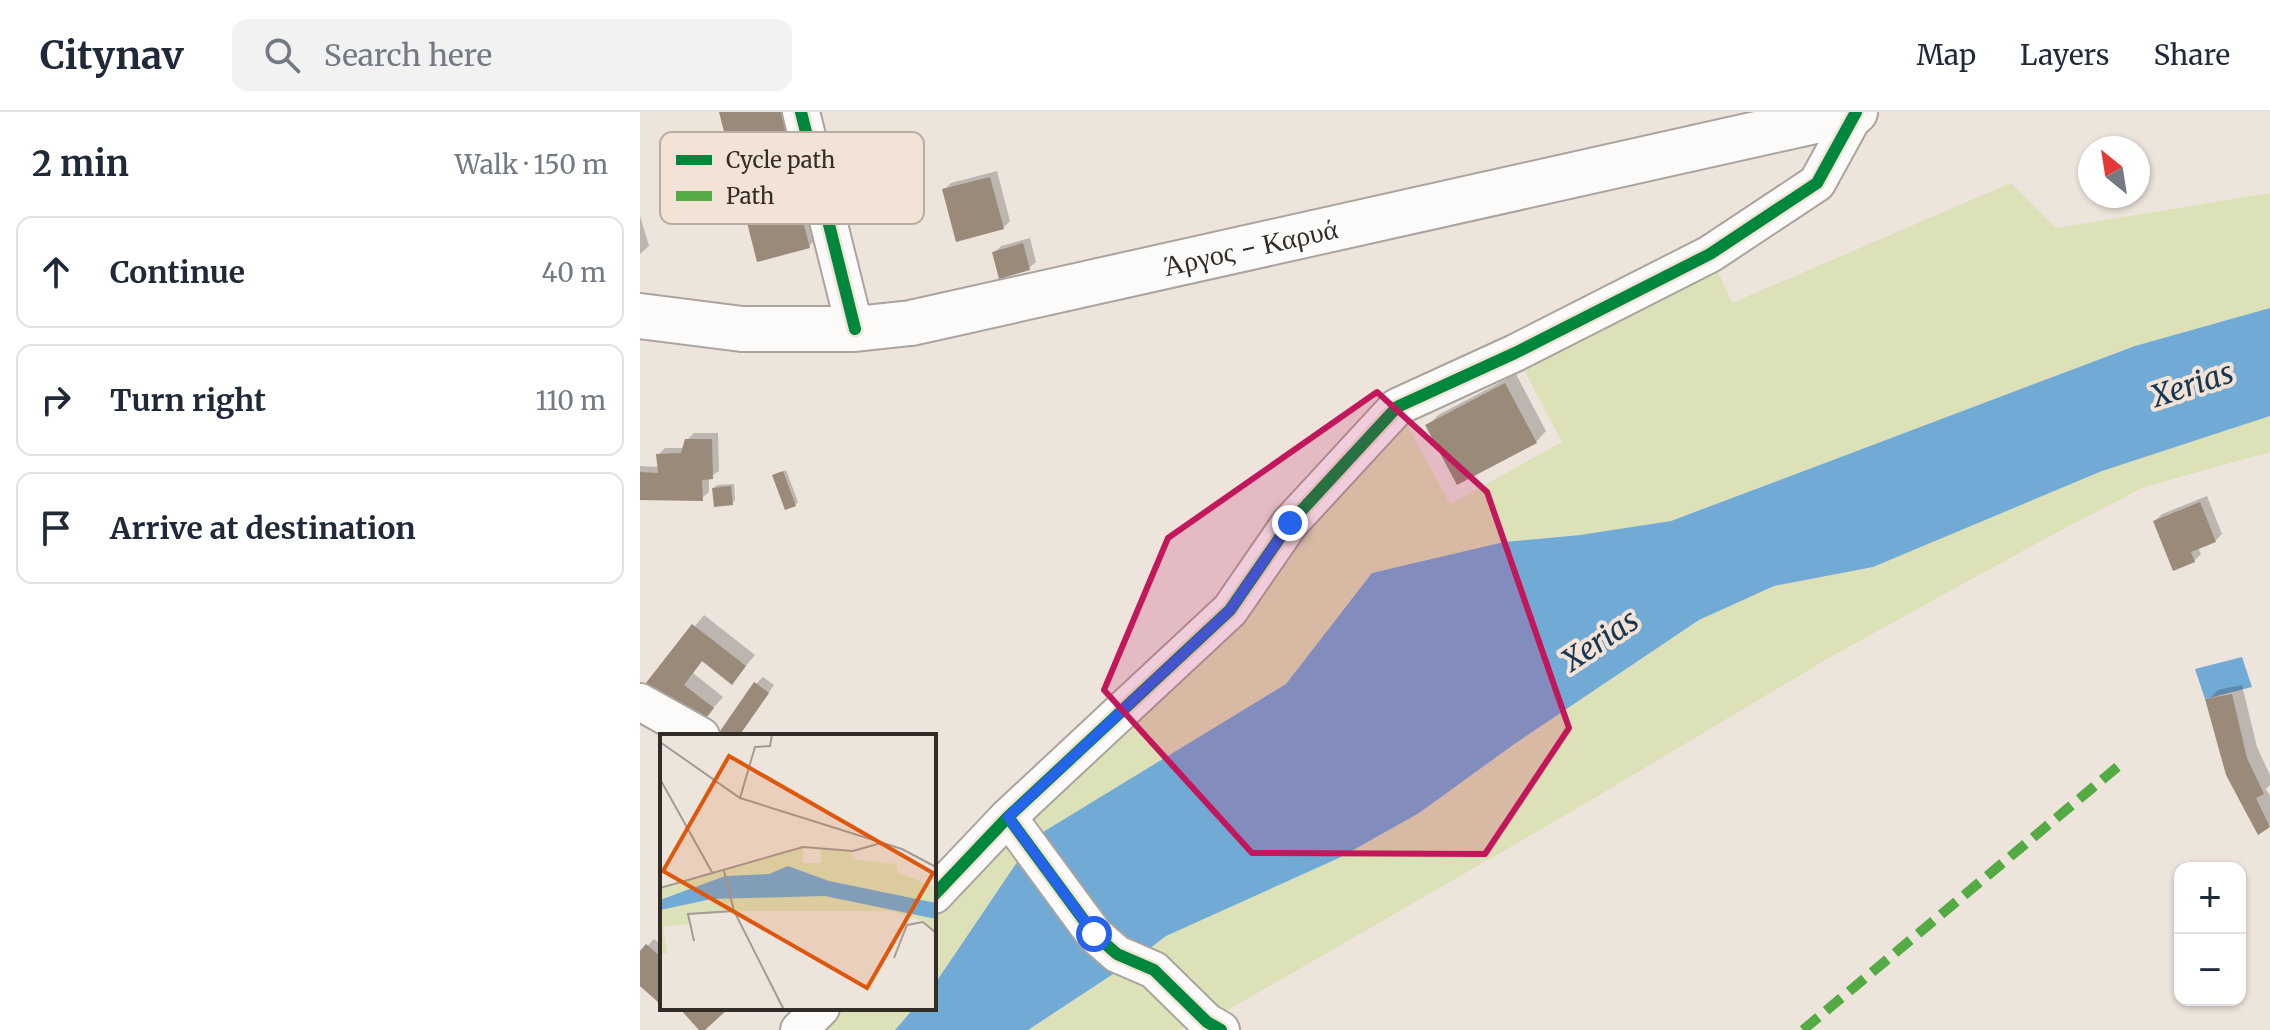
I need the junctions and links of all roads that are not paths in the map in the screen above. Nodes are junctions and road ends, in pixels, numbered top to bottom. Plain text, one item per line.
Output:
1 (801, 112) edge
2 (1856, 112) edge
3 (806, 132) edge
4 (829, 224) edge
5 (640, 316) edge
6 (855, 329) junction
7 (640, 702) edge
8 (697, 734) edge
9 (1008, 817) junction
10 (941, 878) edge
11 (819, 1010) edge
12 (1202, 1027) edge
13 (799, 1030) edge

1 - 3 street
2 - 6 main road, Άργος - Καρυά
2 - 9 street
4 - 6 street
5 - 6 main road, Άργος - Καρυά
7 - 8 street
9 - 10 street
9 - 12 street
11 - 13 street

